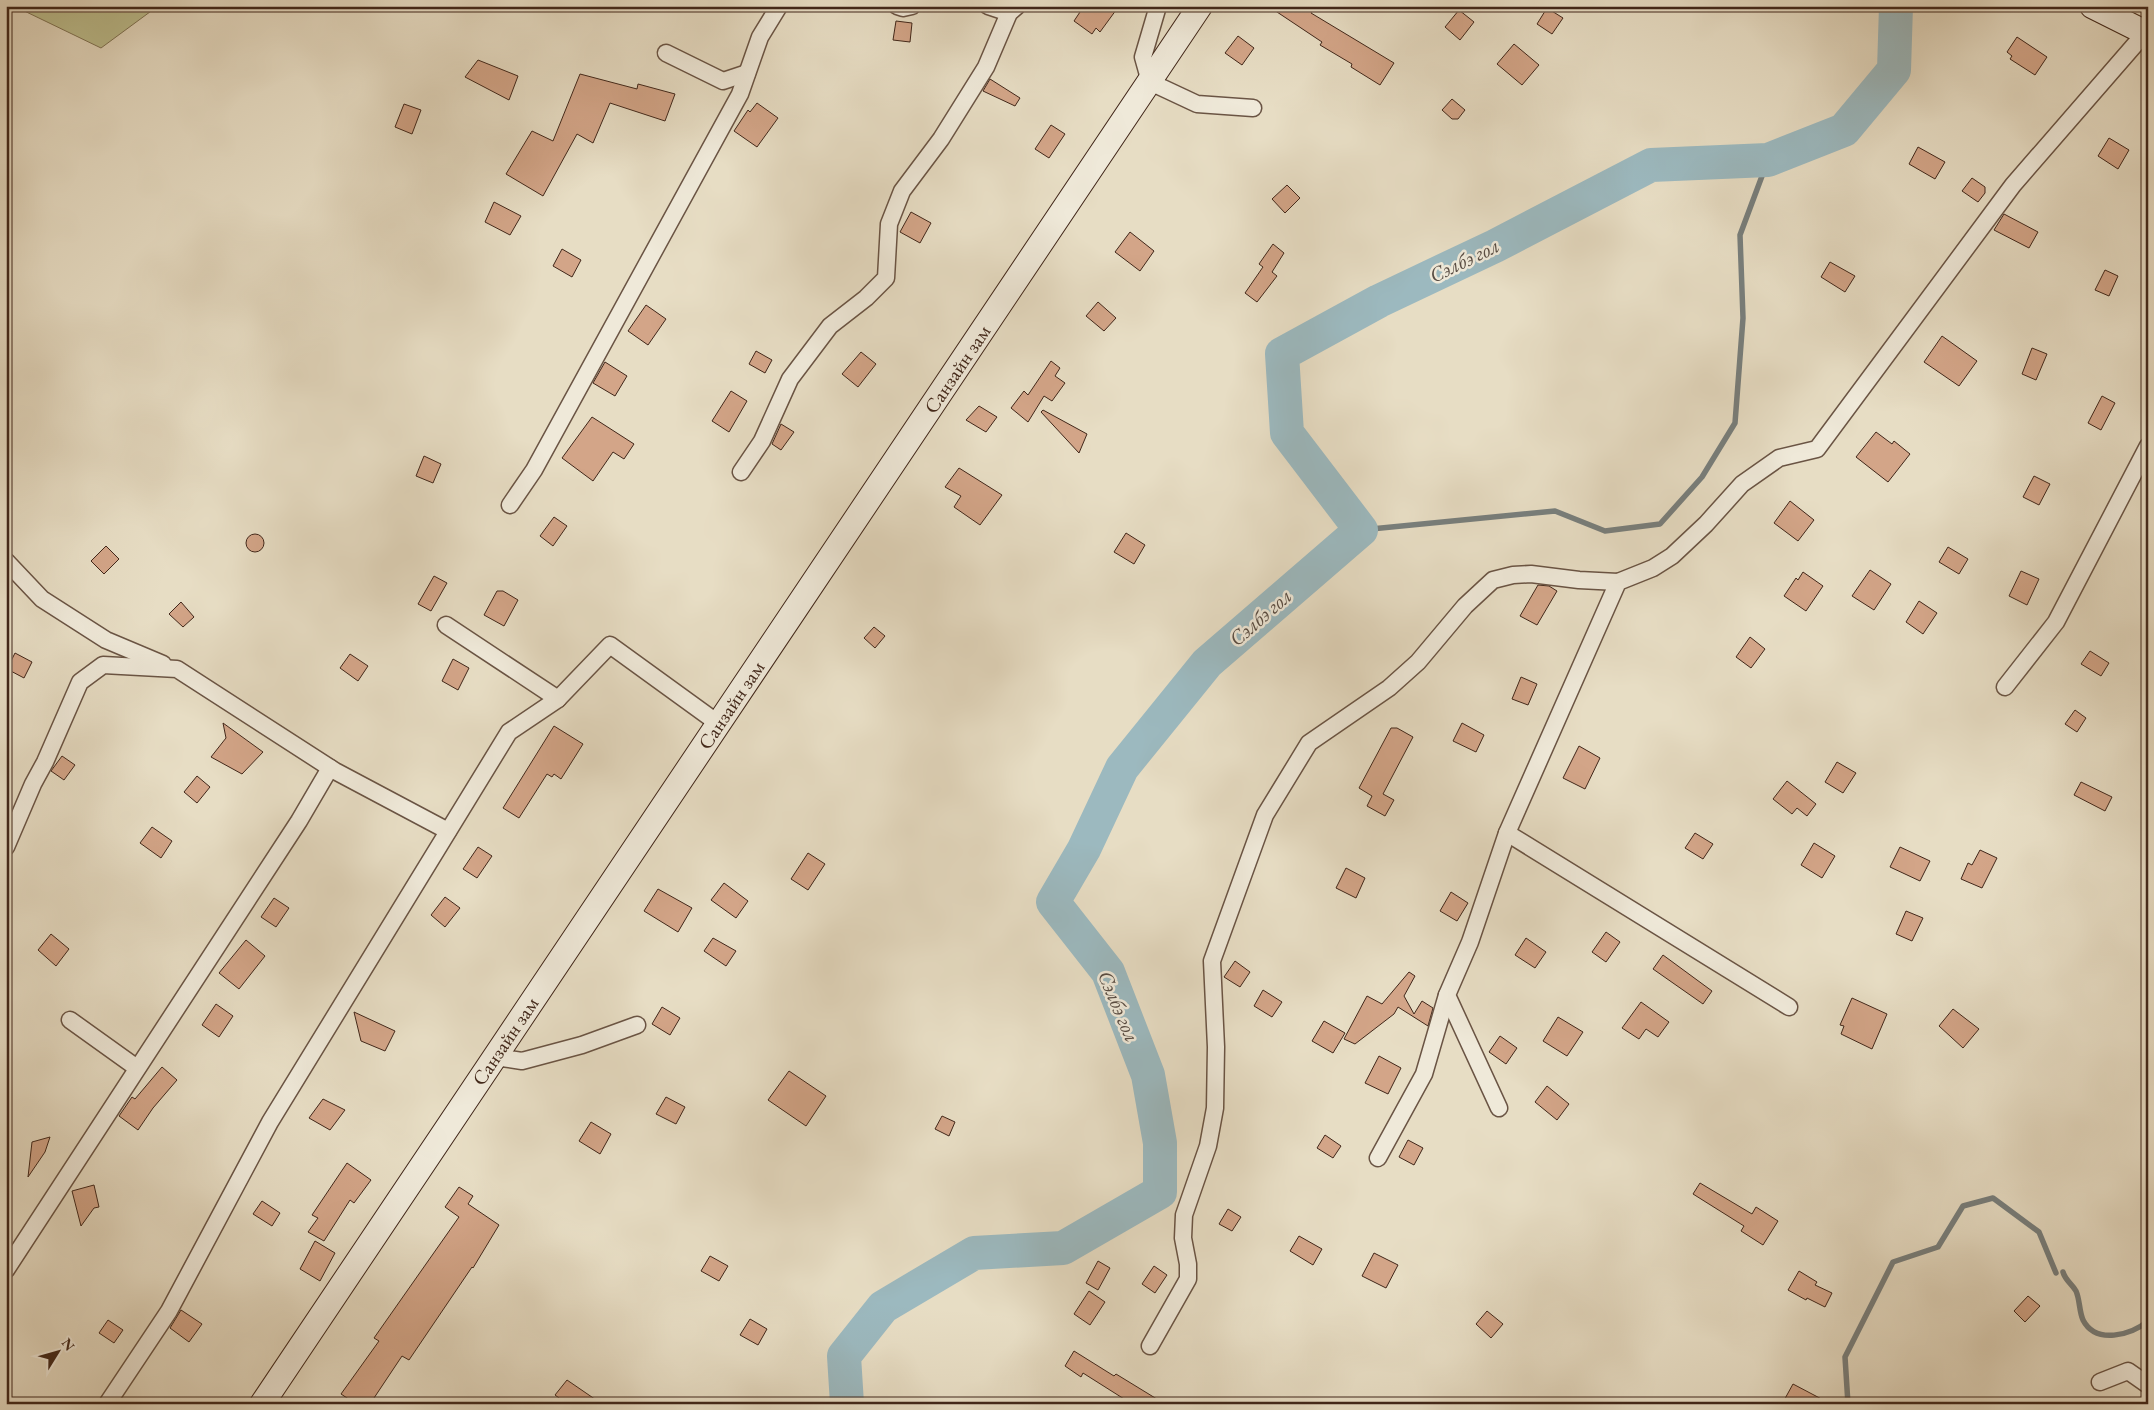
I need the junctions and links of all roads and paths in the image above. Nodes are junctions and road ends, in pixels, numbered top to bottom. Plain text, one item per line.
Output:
1 (779, 6) edge
2 (898, 6) edge
3 (912, 6) edge
4 (988, 6) edge
5 (1158, 6) edge
6 (1200, 6) edge
7 (2092, 6) edge
8 (1013, 10) edge
9 (2147, 32) edge
10 (666, 53) dead end
11 (747, 73) junction
12 (1150, 82) junction
13 (1254, 108) dead end
14 (2148, 446) edge
15 (741, 472) dead end
16 (510, 505) dead end
17 (6, 561) edge
18 (1618, 582) junction
19 (446, 625) dead end
20 (177, 669) junction
21 (2006, 687) dead end
22 (558, 699) junction
23 (719, 724) junction
24 (330, 768) junction
25 (448, 831) junction
26 (1507, 834) junction
27 (6, 847) edge
28 (1447, 996) junction
29 (1789, 1007) dead end
30 (70, 1020) dead end
31 (637, 1025) dead end
32 (495, 1057) junction
33 (137, 1068) junction
34 (1499, 1108) dead end
35 (1378, 1158) dead end
36 (6, 1270) edge
37 (1150, 1346) dead end
38 (2100, 1382) dead end
39 (2148, 1385) edge
40 (106, 1404) edge
41 (262, 1404) edge

1 - 11 street
2 - 3 street
4 - 8 street
5 - 12 street
6 - 12 main road, Санзайн зам
7 - 9 main road
8 - 15 street
9 - 18 street
10 - 11 street
11 - 16 street
12 - 13 street
12 - 23 main road, Санзайн зам
14 - 21 street
17 - 20 street
18 - 26 street
18 - 37 street
19 - 22 street
20 - 24 street
20 - 27 street
22 - 23 street
22 - 25 street
23 - 32 main road, Санзайн зам
24 - 25 street
24 - 33 street
25 - 40 street
26 - 28 street
26 - 29 street
28 - 34 street
28 - 35 street
30 - 33 street
31 - 32 street
32 - 41 main road, Санзайн зам
33 - 36 street
38 - 39 street

